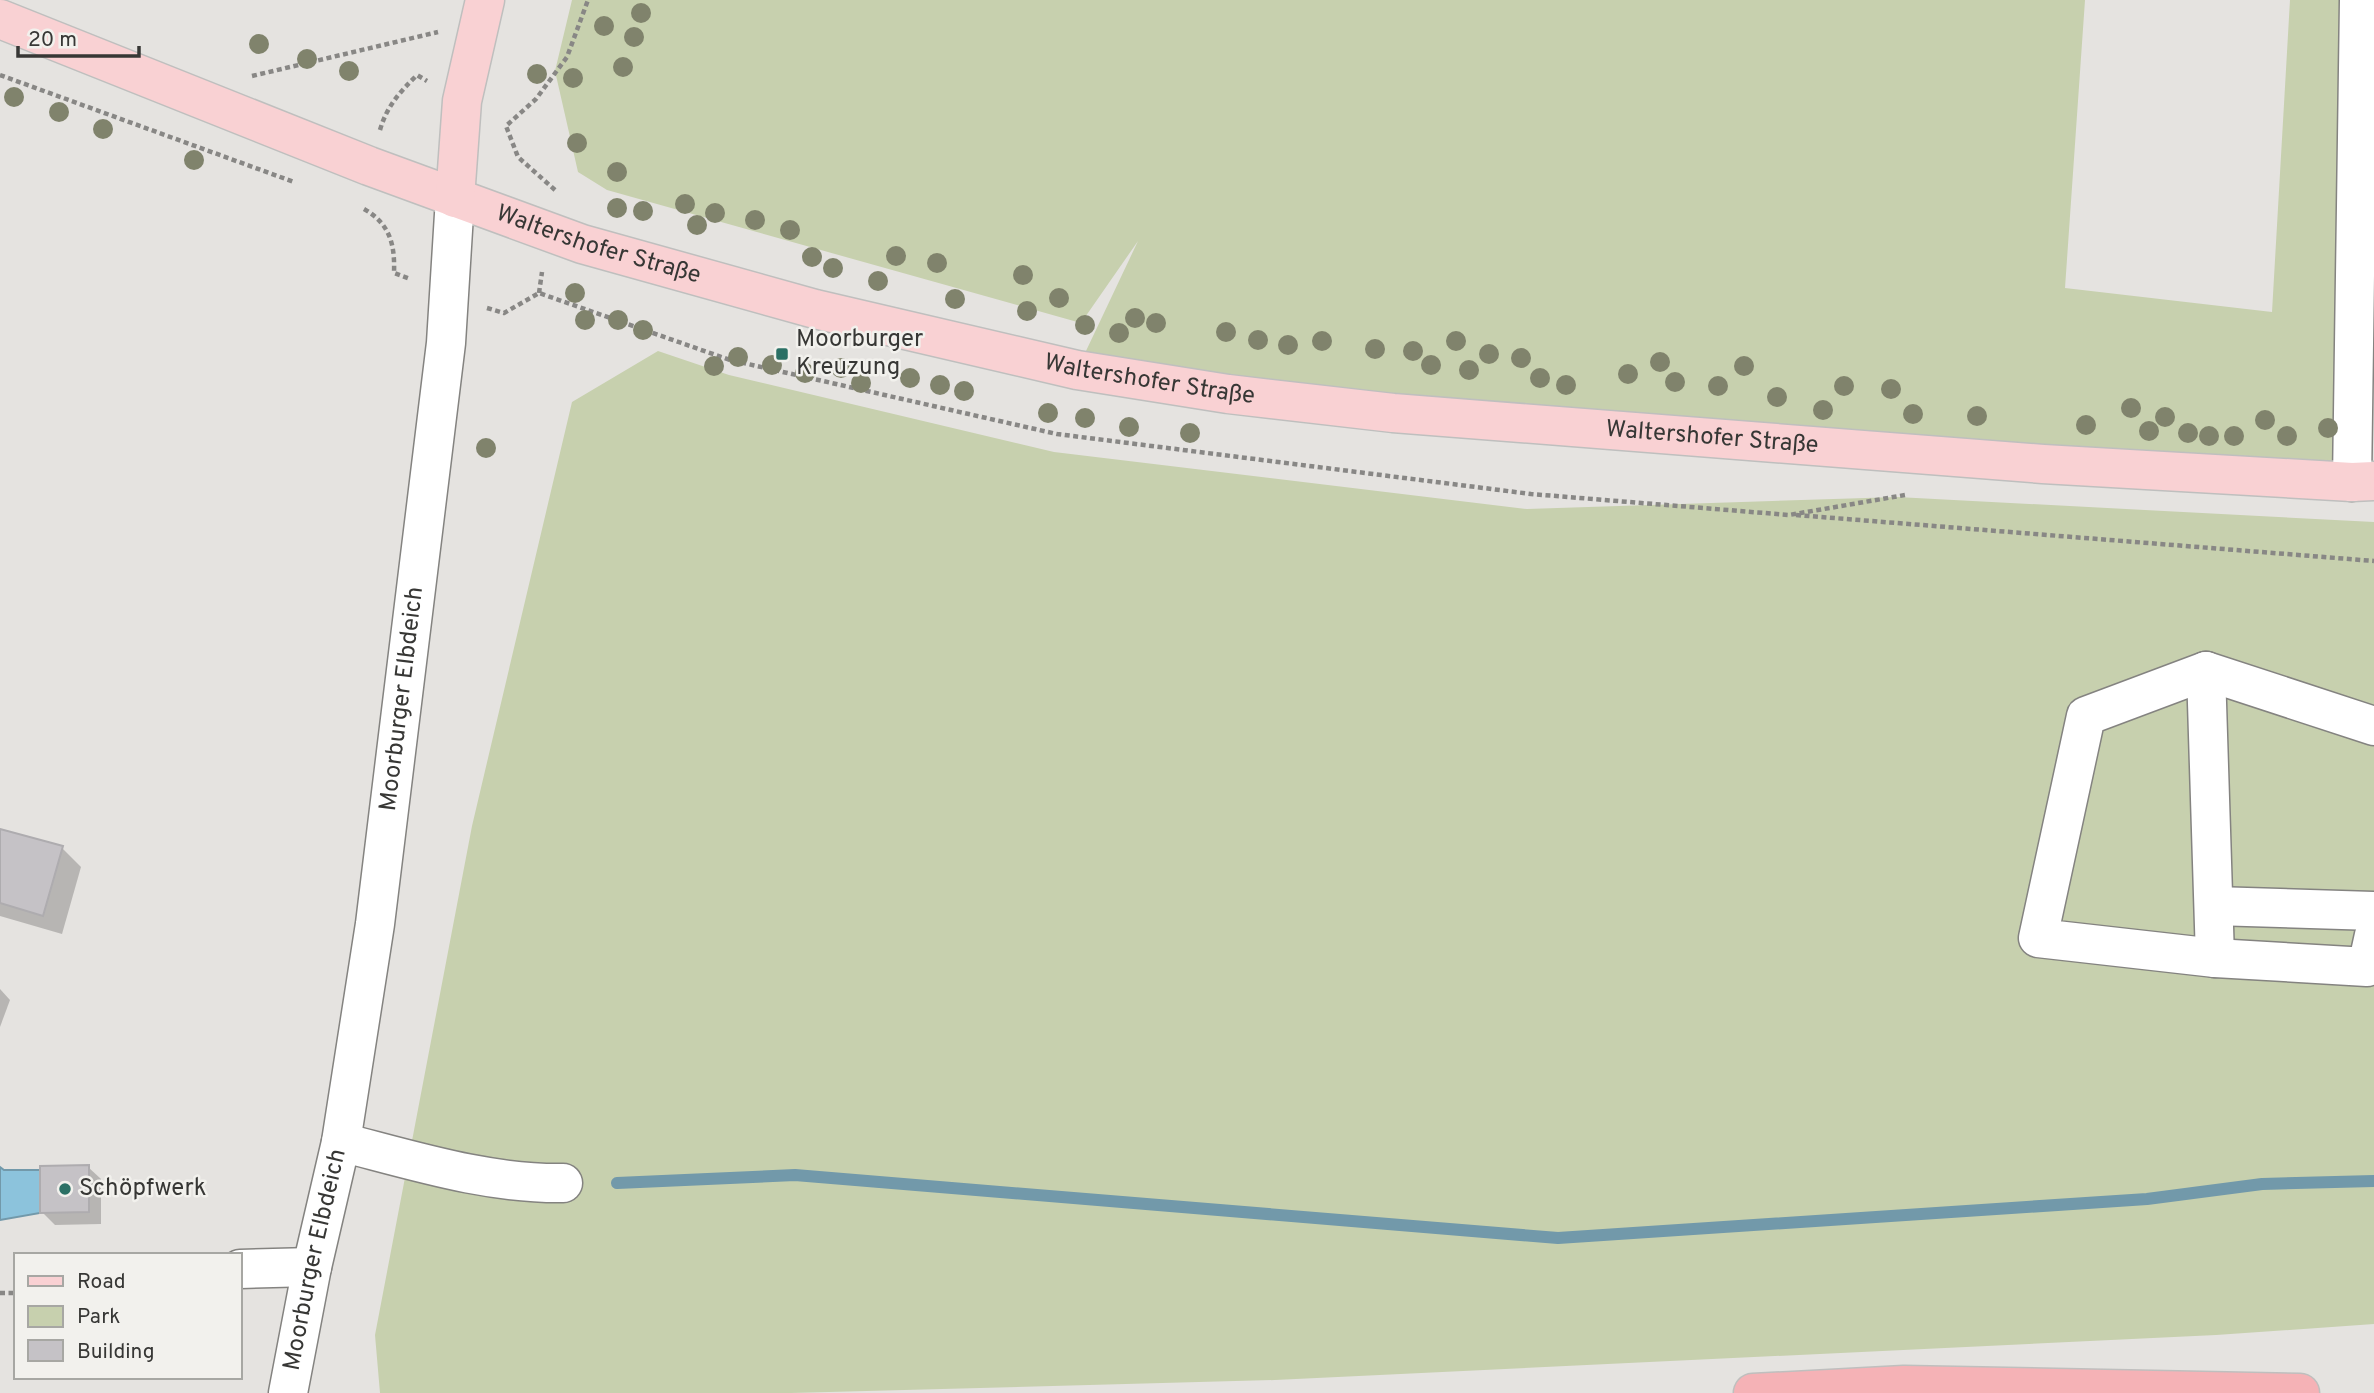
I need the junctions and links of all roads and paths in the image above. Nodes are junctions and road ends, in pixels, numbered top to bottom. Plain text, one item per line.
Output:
1 (588, 0) edge
2 (2359, 0) edge
3 (482, 11) edge
4 (0, 19) edge
5 (0, 75) edge
6 (186, 93) junction
7 (462, 101) junction
8 (506, 126) junction
9 (369, 166) junction
10 (302, 185) dead end
11 (455, 198) junction
12 (549, 232) junction
13 (450, 296) junction
14 (504, 313) dead end
15 (2367, 484) edge
16 (1789, 515) dead end
17 (2374, 561) edge
18 (2206, 671) junction
19 (2374, 726) edge
20 (2214, 906) junction
21 (2374, 911) edge
22 (2374, 935) edge
23 (2215, 958) junction
24 (341, 1142) junction
25 (563, 1183) dead end
26 (312, 1267) junction
27 (242, 1269) edge
28 (288, 1393) edge
29 (1754, 1393) edge
30 (2300, 1393) edge

1 - 8 path
2 - 15 street
3 - 6 path
3 - 7 main road, Moorburger Elbdeich
4 - 6 main road, Waltershofer Straße
5 - 10 path
6 - 9 main road, Waltershofer Straße
7 - 8 path
7 - 9 path
7 - 11 main road, Moorburger Elbdeich
8 - 12 path
9 - 11 main road, Waltershofer Straße
9 - 13 path
11 - 12 main road, Waltershofer Straße
11 - 13 street, Moorburger Elbdeich
12 - 14 path
12 - 15 main road, Waltershofer Straße
13 - 24 street, Moorburger Elbdeich
16 - 17 path
18 - 19 street
18 - 20 street
18 - 23 street
20 - 21 street
20 - 23 street
22 - 23 street
24 - 25 street
24 - 26 street, Moorburger Elbdeich
26 - 27 street
26 - 28 street, Moorburger Elbdeich
29 - 30 highway

